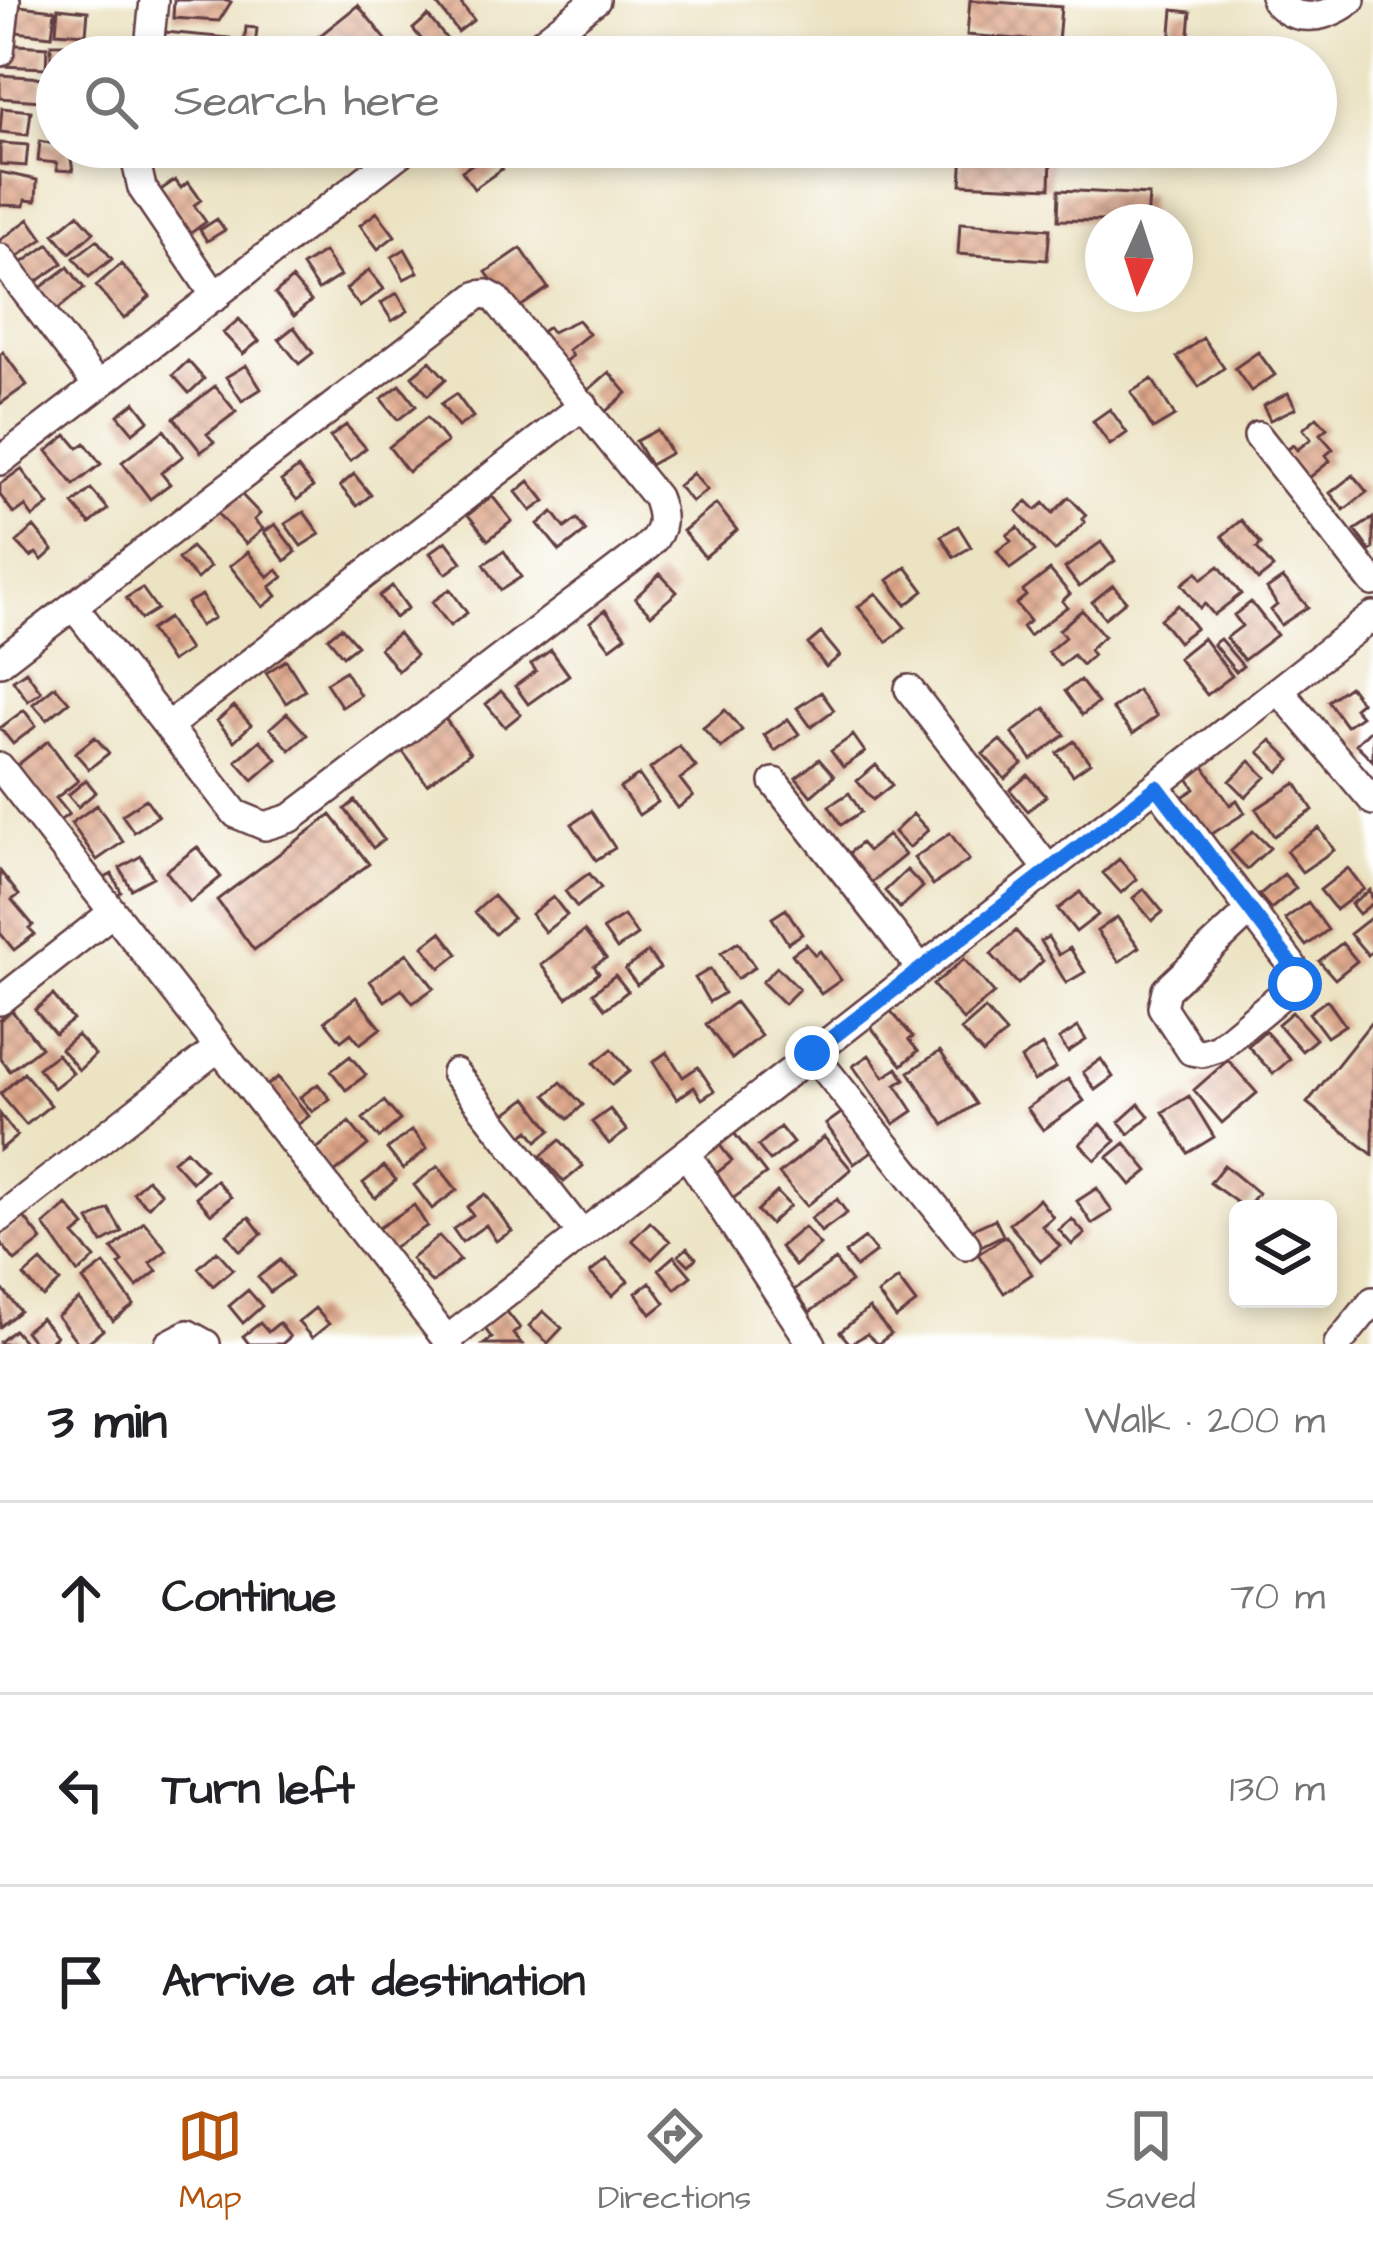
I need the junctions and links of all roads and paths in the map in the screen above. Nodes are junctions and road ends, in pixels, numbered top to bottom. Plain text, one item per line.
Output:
1 (6, 0) edge
2 (154, 0) edge
3 (596, 0) edge
4 (1275, 0) edge
5 (1352, 0) edge
6 (150, 36) edge
7 (550, 36) edge
8 (0, 52) edge
9 (137, 168) edge
10 (381, 168) edge
11 (0, 258) edge
12 (216, 297) junction
13 (98, 385) junction
14 (584, 405) junction
15 (1258, 436) dead end
16 (0, 461) edge
17 (1373, 582) edge
18 (74, 607) junction
19 (1373, 616) edge
20 (0, 662) edge
21 (910, 689) dead end
22 (1279, 690) junction
23 (168, 726) junction
24 (0, 767) edge
25 (774, 782) dead end
26 (1157, 787) junction
27 (1373, 801) edge
28 (1048, 870) junction
29 (1251, 910) junction
30 (113, 912) junction
31 (921, 969) junction
32 (0, 1001) edge
33 (219, 1047) junction
34 (812, 1053) junction
35 (455, 1073) dead end
36 (686, 1153) junction
37 (0, 1219) edge
38 (581, 1233) junction
39 (965, 1245) dead end
40 (1373, 1300) edge
41 (449, 1342) edge
42 (169, 1344) edge
43 (206, 1344) edge
44 (812, 1344) edge
45 (1338, 1344) edge

1 - 8 street
2 - 6 street
3 - 7 street
4 - 5 street
9 - 12 street
10 - 12 street
11 - 13 street
12 - 13 street
13 - 16 street
14 - 18 street
14 - 23 street
14 - 23 street
15 - 17 street
18 - 20 street
18 - 23 street
19 - 22 street
21 - 28 street
22 - 26 street
22 - 27 street
24 - 30 street
25 - 31 street
26 - 28 street
26 - 29 street
28 - 31 street
29 - 29 street
30 - 32 street
30 - 33 street
31 - 34 street
33 - 37 street
33 - 41 street
34 - 36 street
34 - 39 street
35 - 38 street
36 - 38 street
36 - 44 street
38 - 41 street
40 - 45 street
42 - 43 street

